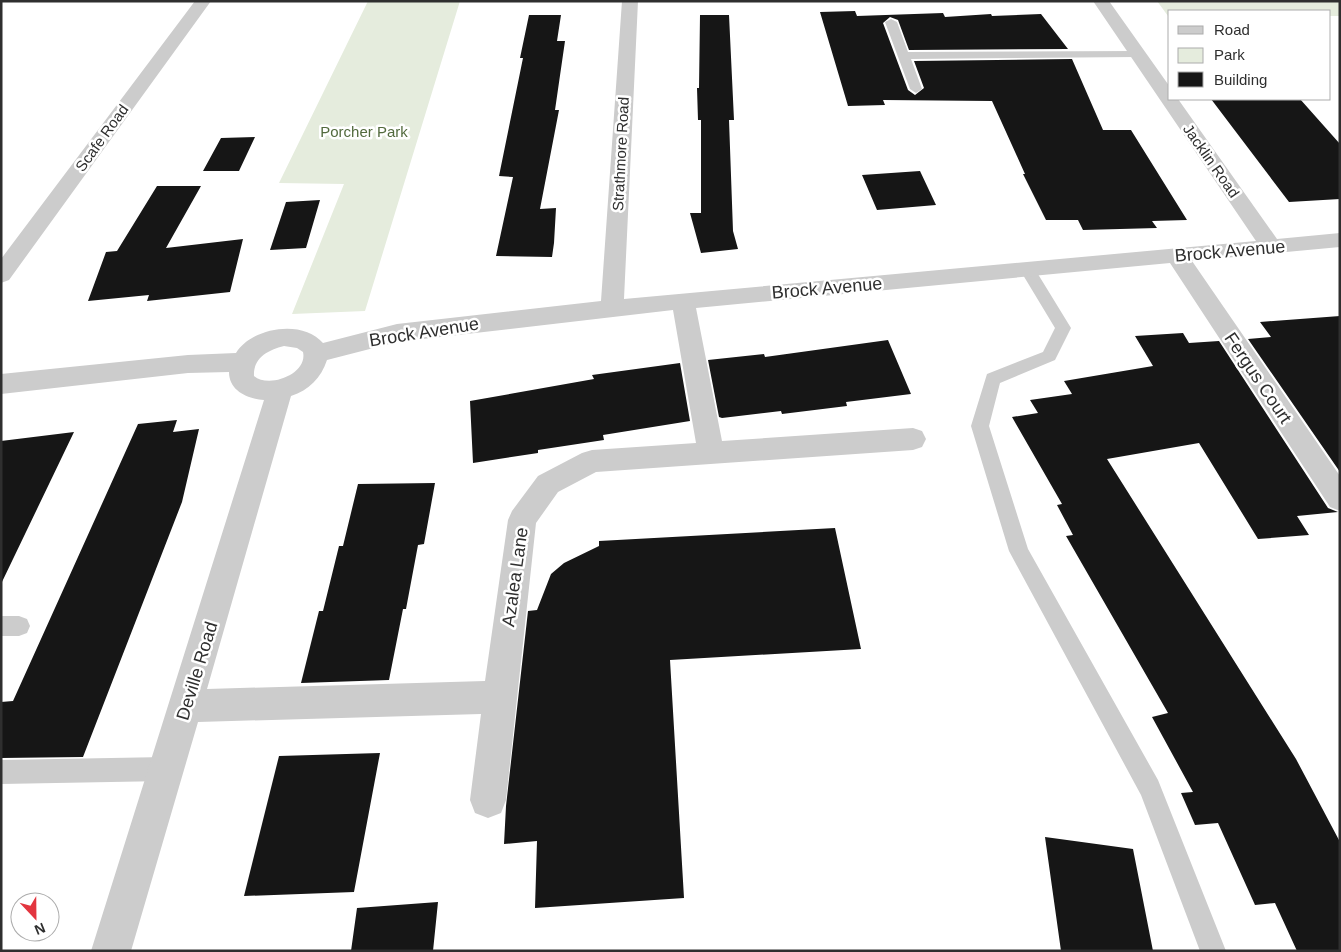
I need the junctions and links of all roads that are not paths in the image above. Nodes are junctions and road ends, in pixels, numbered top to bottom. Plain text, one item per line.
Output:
1 (203, 1) edge
2 (630, 1) edge
3 (1101, 1) edge
4 (890, 22) dead end
5 (1137, 54) junction
6 (904, 56) junction
7 (916, 89) dead end
8 (1168, 98) edge
9 (1169, 100) edge
10 (1340, 240) edge
11 (1272, 247) junction
12 (1177, 256) junction
13 (1028, 270) junction
14 (1, 275) edge
15 (683, 301) junction
16 (612, 308) junction
17 (317, 354) junction
18 (242, 362) junction
19 (3, 388) edge
20 (280, 390) junction
21 (913, 439) dead end
22 (711, 452) junction
23 (1340, 499) edge
24 (499, 697) junction
25 (186, 706) junction
26 (166, 769) junction
27 (1, 772) edge
28 (488, 800) dead end
29 (111, 951) edge
30 (1213, 951) edge

1 - 14 street, Scafe Road
2 - 16 street, Strathmore Road
3 - 5 street, Jacklin Road
4 - 6 lane
5 - 6 lane
5 - 8 street, Jacklin Road
6 - 7 lane
9 - 11 street, Jacklin Road
10 - 11 street, Brock Avenue
11 - 12 street, Brock Avenue
12 - 13 street, Brock Avenue
12 - 23 street, Fergus Court
13 - 15 street, Brock Avenue
13 - 30 lane
15 - 16 street, Brock Avenue
15 - 22 street
16 - 17 street, Brock Avenue
17 - 18 street
17 - 20 street
18 - 19 street
18 - 20 street
20 - 25 street, Deville Road
21 - 22 street, Azalea Lane
22 - 24 street, Azalea Lane
24 - 25 street
24 - 28 street, Azalea Lane
25 - 26 street, Deville Road
26 - 27 lane
26 - 29 street, Deville Road

